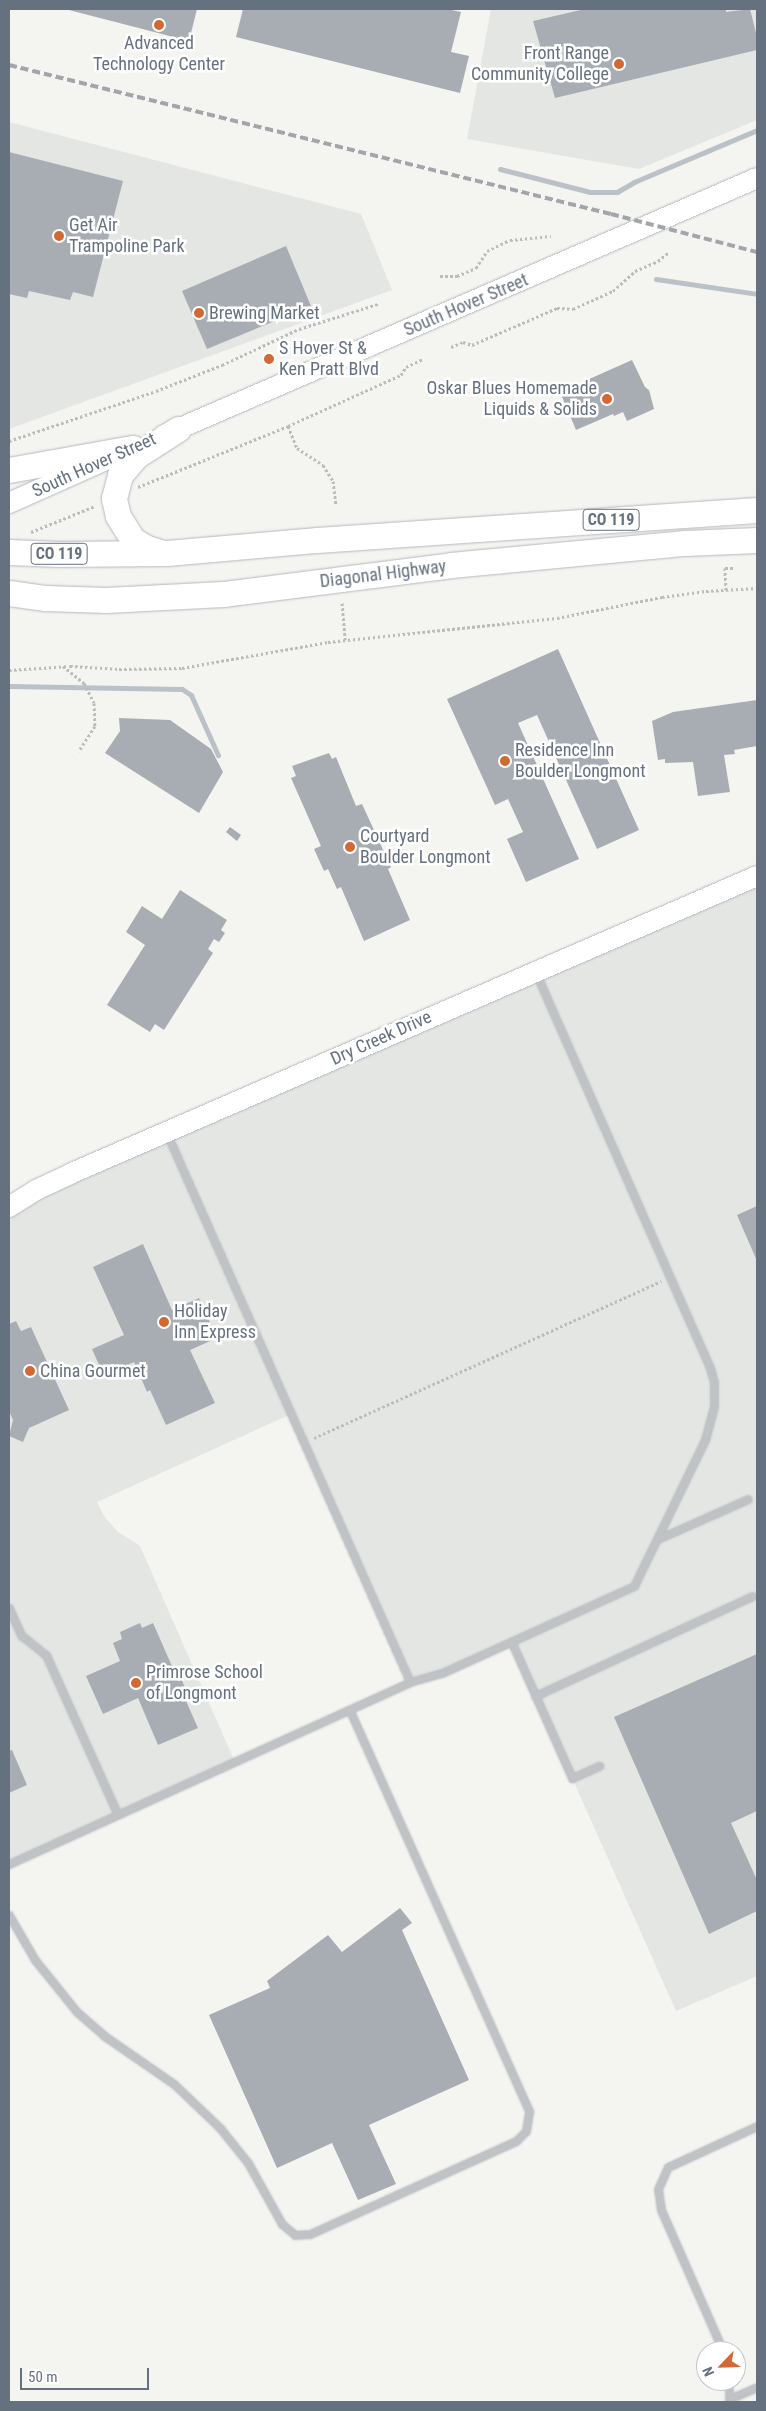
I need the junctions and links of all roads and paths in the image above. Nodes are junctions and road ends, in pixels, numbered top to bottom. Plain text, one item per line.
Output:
1 (757, 178) edge
2 (551, 236) dead end
3 (668, 253) dead end
4 (440, 276) dead end
5 (378, 304) dead end
6 (451, 347) dead end
7 (423, 359) dead end
8 (288, 426) junction
9 (178, 429) junction
10 (9, 441) edge
11 (133, 448) junction
12 (9, 470) edge
13 (131, 490) dead end
14 (9, 503) edge
15 (98, 505) dead end
16 (336, 505) dead end
17 (757, 510) edge
18 (24, 530) dead end
19 (757, 540) edge
20 (9, 552) edge
21 (167, 554) junction
22 (733, 568) dead end
23 (757, 588) edge
24 (726, 590) junction
25 (9, 593) edge
26 (46, 598) junction
27 (342, 603) dead end
28 (9, 604) edge
29 (345, 640) junction
30 (62, 666) junction
31 (9, 670) edge
32 (79, 751) dead end
33 (757, 876) edge
34 (535, 971) junction
35 (166, 1132) junction
36 (9, 1207) edge
37 (670, 1277) junction
38 (304, 1443) junction
39 (748, 1499) dead end
40 (658, 1539) junction
41 (752, 1596) dead end
42 (9, 1608) edge
43 (512, 1643) junction
44 (410, 1682) junction
45 (535, 1696) junction
46 (350, 1710) junction
47 (598, 1766) dead end
48 (118, 1815) junction
49 (9, 1864) edge
50 (9, 1915) edge
51 (757, 2126) edge
52 (719, 2341) edge
53 (757, 2386) edge
54 (730, 2401) edge

1 - 9 street, South Hover Street
2 - 4 path
3 - 6 path
5 - 10 path
7 - 8 path
8 - 13 path
8 - 16 path
9 - 11 street, South Hover Street
9 - 21 highway
11 - 12 highway
11 - 14 street, South Hover Street
15 - 18 path
17 - 21 highway, Diagonal Highway / CO 119
19 - 26 highway, Diagonal Highway / CO 119
20 - 21 highway, Diagonal Highway / CO 119
22 - 24 path
23 - 24 path
24 - 29 path
25 - 26 highway, Diagonal Highway / CO 119
26 - 28 highway
27 - 29 path
29 - 30 path
30 - 31 path
30 - 32 path
33 - 34 street, Dry Creek Drive
34 - 35 street, Dry Creek Drive
34 - 37 lane
35 - 36 street, Dry Creek Drive
35 - 38 lane
37 - 38 path
37 - 40 lane
38 - 44 lane
39 - 40 lane
40 - 43 lane
41 - 45 lane
42 - 48 lane
43 - 44 lane
43 - 45 lane
44 - 46 lane
45 - 47 lane
46 - 48 lane
46 - 50 lane
48 - 49 lane
51 - 52 lane
53 - 54 lane

